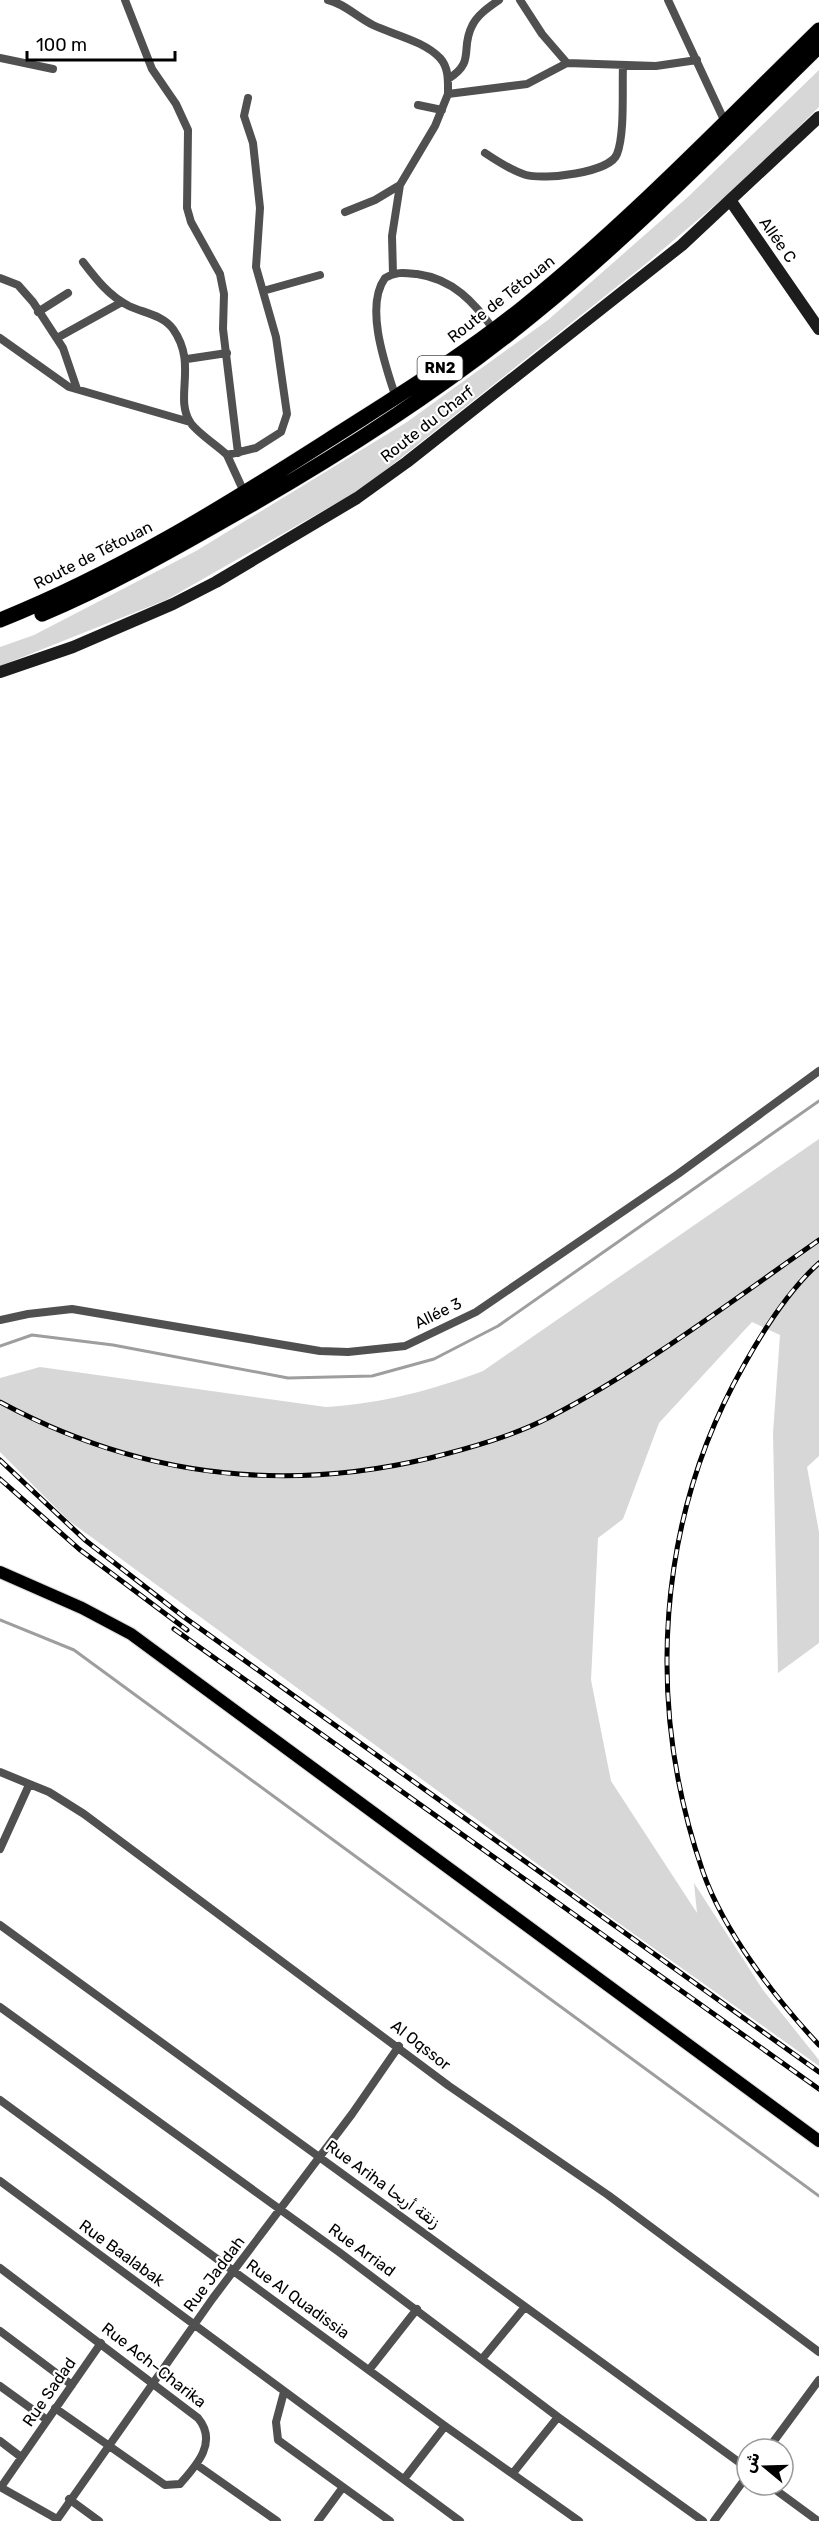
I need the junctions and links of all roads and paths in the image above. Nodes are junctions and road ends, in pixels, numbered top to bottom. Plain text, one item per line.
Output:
1 (125, 0) edge
2 (328, 0) edge
3 (499, 0) edge
4 (520, 0) edge
5 (668, 0) edge
6 (819, 30) edge
7 (819, 46) edge
8 (0, 58) edge
9 (697, 60) junction
10 (567, 63) junction
11 (623, 65) junction
12 (53, 69) dead end
13 (448, 79) junction
14 (448, 94) junction
15 (248, 98) dead end
16 (418, 105) dead end
17 (442, 110) junction
18 (819, 117) edge
19 (725, 122) junction
20 (485, 153) dead end
21 (400, 185) junction
22 (730, 200) junction
23 (345, 212) dead end
24 (83, 262) dead end
25 (393, 274) junction
26 (320, 275) dead end
27 (0, 278) edge
28 (263, 291) junction
29 (68, 293) dead end
30 (122, 302) junction
31 (38, 312) junction
32 (819, 329) edge
33 (494, 330) junction
34 (0, 338) edge
35 (57, 338) junction
36 (226, 353) junction
37 (187, 359) junction
38 (76, 389) junction
39 (396, 398) junction
40 (190, 422) junction
41 (238, 453) junction
42 (227, 455) junction
43 (244, 492) junction
44 (0, 620) edge
45 (0, 631) edge
46 (0, 672) edge
47 (819, 1071) edge
48 (0, 1320) edge
49 (0, 1572) edge
50 (0, 1772) edge
51 (29, 1785) junction
52 (0, 1849) edge
53 (0, 1925) edge
54 (0, 2007) edge
55 (399, 2046) junction
56 (0, 2100) edge
57 (819, 2141) edge
58 (320, 2156) junction
59 (0, 2181) edge
60 (281, 2210) junction
61 (0, 2268) edge
62 (234, 2271) junction
63 (524, 2307) junction
64 (417, 2309) junction
65 (194, 2325) junction
66 (0, 2331) edge
67 (101, 2343) junction
68 (819, 2352) edge
69 (482, 2359) junction
70 (369, 2370) junction
71 (819, 2380) edge
72 (153, 2383) junction
73 (72, 2385) junction
74 (0, 2386) edge
75 (284, 2392) junction
76 (55, 2408) junction
77 (558, 2417) junction
78 (47, 2420) junction
79 (446, 2426) junction
80 (777, 2437) edge
81 (0, 2441) edge
82 (108, 2447) junction
83 (21, 2457) junction
84 (735, 2460) edge
85 (197, 2465) junction
86 (513, 2472) junction
87 (404, 2479) junction
88 (1, 2487) edge
89 (343, 2487) junction
90 (735, 2492) edge
91 (786, 2497) edge
92 (69, 2499) junction
93 (56, 2520) edge
94 (99, 2521) edge
95 (277, 2521) edge
96 (318, 2521) edge
97 (390, 2521) edge
98 (460, 2521) edge
99 (579, 2521) edge
100 (703, 2521) edge
101 (714, 2521) edge
102 (818, 2521) edge

1 - 36 street
2 - 13 street
3 - 13 street
4 - 10 street
5 - 9 street
6 - 19 highway, Route de Tétouan / RN2
7 - 45 highway, Route de Tétouan / RN2
8 - 12 street
9 - 11 street
9 - 19 street
10 - 11 street
10 - 14 street
11 - 20 street
13 - 14 street
14 - 17 street
15 - 28 street
16 - 17 street
17 - 21 street
18 - 22 street, Route du Charf
19 - 33 highway, Route de Tétouan / RN2
21 - 23 street
21 - 25 street
22 - 32 street, Allée C
22 - 46 street, Route du Charf
24 - 30 street
25 - 33 street
25 - 39 street
26 - 28 street
27 - 31 street
28 - 41 street
29 - 31 street
30 - 35 street
30 - 37 street
31 - 35 street
33 - 39 highway, Route de Tétouan / RN2
34 - 38 street
35 - 38 street
36 - 37 street
36 - 41 street
37 - 40 street
38 - 40 street
39 - 43 highway, Route de Tétouan / RN2
40 - 42 street
41 - 42 street
42 - 43 street
43 - 44 highway, Route de Tétouan / RN2
47 - 48 street, Allée 3
49 - 57 main road
50 - 51 street, Al Oqssor
51 - 52 street
51 - 55 street, Al Oqssor
53 - 58 street, Rue Ariha زنقة أريحا
54 - 60 street, Rue Arriad
55 - 58 street, Rue Jaddah
55 - 68 street, Al Oqssor
56 - 62 street, Rue Al Quadissia
58 - 60 street, Rue Jaddah
58 - 63 street, Rue Ariha زنقة أريحا
59 - 65 street, Rue Baalabak
60 - 62 street, Rue Jaddah
60 - 64 street, Rue Arriad
61 - 67 street, Rue Ach–Charika
62 - 65 street, Rue Jaddah
62 - 70 street, Rue Al Quadissia
63 - 69 street
63 - 84 street, Rue Ariha زنقة أريحا
64 - 69 street, Rue Arriad
64 - 70 street
65 - 72 street, Rue Jaddah
65 - 75 street, Rue Baalabak
66 - 73 street
67 - 72 street, Rue Ach–Charika
67 - 73 street, Rue Sadad
69 - 77 street, Rue Arriad
70 - 79 street, Rue Al Quadissia
71 - 80 street
72 - 82 street, Rue Jaddah
72 - 85 street, Rue Ach–Charika
73 - 76 street, Rue Sadad
74 - 78 street
75 - 87 street, Rue Baalabak
75 - 89 street
76 - 78 street, Rue Sadad
76 - 82 street
77 - 86 street
77 - 100 street, Rue Arriad
78 - 83 street, Rue Sadad
79 - 86 street, Rue Al Quadissia
79 - 87 street
81 - 83 street
82 - 85 street
82 - 92 street, Rue Jaddah
83 - 88 street, Rue Sadad
85 - 95 street
86 - 99 street, Rue Al Quadissia
87 - 98 street, Rue Baalabak
88 - 93 street
89 - 96 street
89 - 97 street
90 - 101 street
91 - 102 street
92 - 93 street, Rue Jaddah
92 - 94 street

